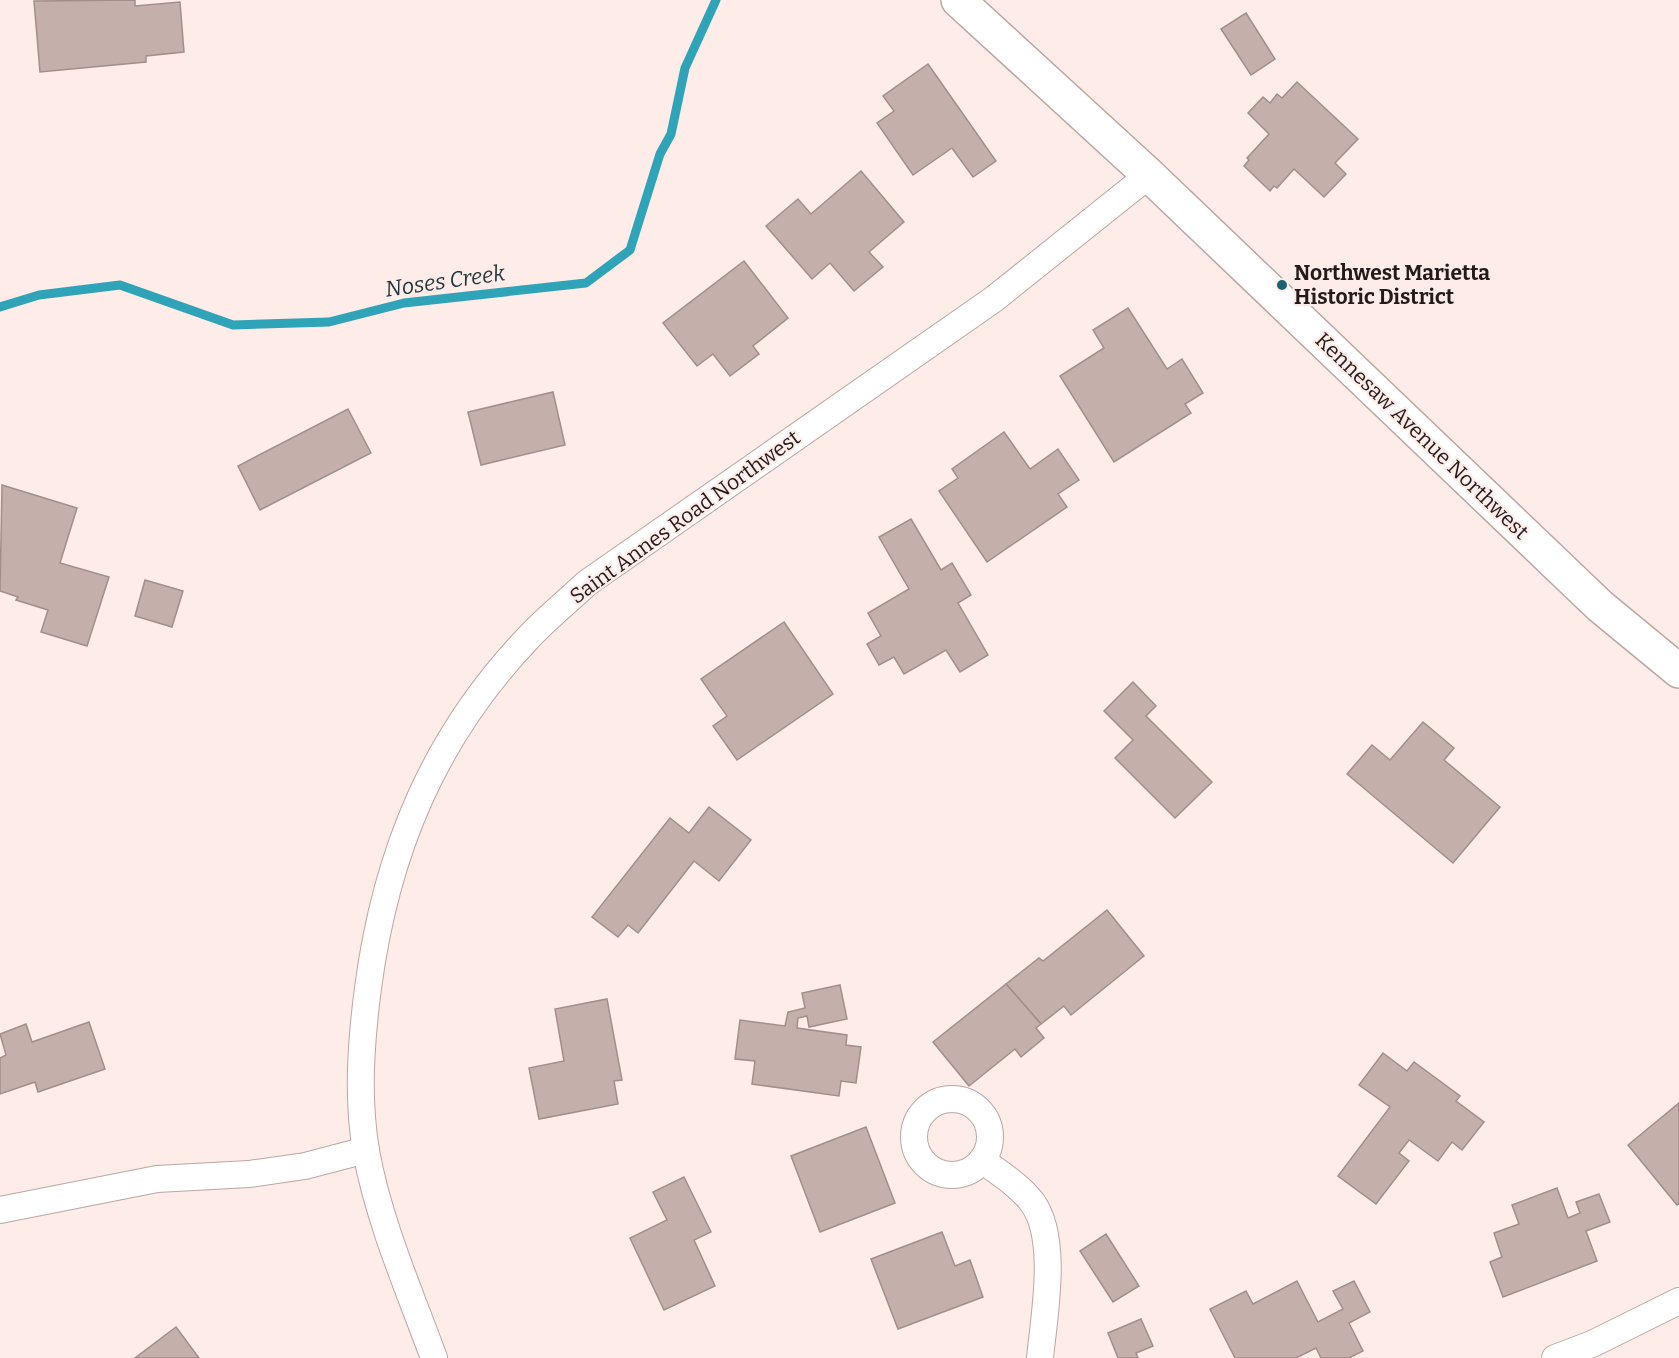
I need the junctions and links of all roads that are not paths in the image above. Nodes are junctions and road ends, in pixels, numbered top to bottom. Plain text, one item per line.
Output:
1 (958, 0) edge
2 (1149, 175) junction
3 (1679, 671) edge
4 (366, 1150) junction
5 (982, 1160) dead end
6 (0, 1210) edge
7 (1679, 1301) edge
8 (434, 1358) edge
9 (1040, 1358) edge
10 (1554, 1358) edge

1 - 2 street, Kennesaw Avenue Northwest
2 - 3 street, Kennesaw Avenue Northwest
2 - 4 street, Saint Annes Road Northwest
4 - 6 street
4 - 8 street, Saint Annes Road Northwest
5 - 9 street
7 - 10 street

